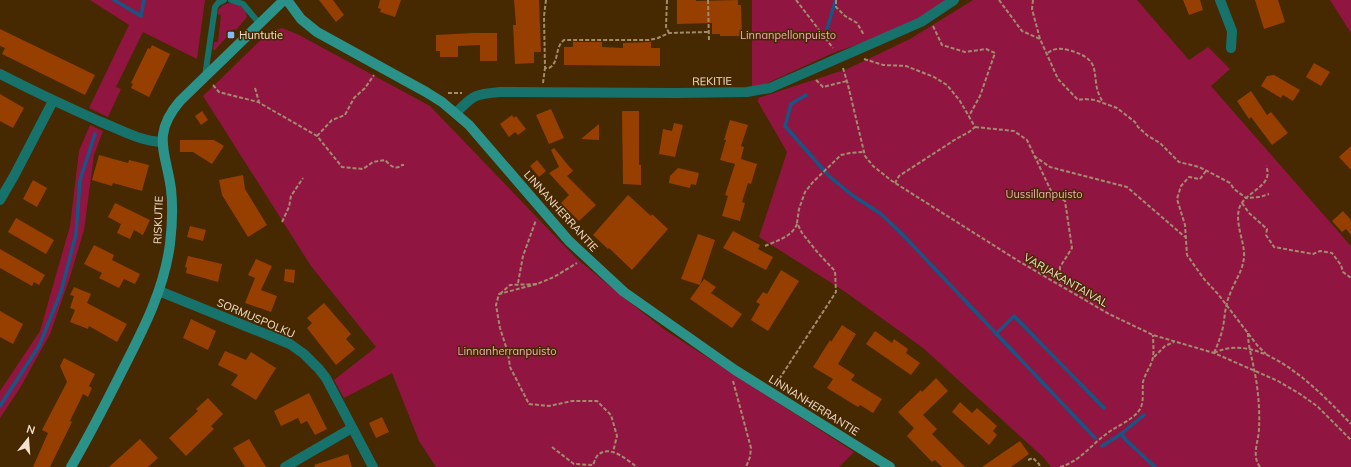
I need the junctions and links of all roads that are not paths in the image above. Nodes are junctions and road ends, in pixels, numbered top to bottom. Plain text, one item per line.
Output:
1 (224, 0) edge
2 (231, 0) edge
3 (284, 0) edge
4 (287, 0) edge
5 (954, 0) edge
6 (1220, 0) edge
7 (260, 23) junction
8 (1231, 48) dead end
9 (0, 74) edge
10 (208, 81) junction
11 (53, 101) junction
12 (456, 113) junction
13 (162, 142) junction
14 (0, 200) edge
15 (159, 291) junction
16 (352, 428) junction
17 (71, 467) edge
18 (285, 467) edge
19 (373, 467) edge
20 (890, 467) edge

1 - 10 lane
2 - 7 lane
3 - 7 street, RISKUTIE
4 - 12 street, LINNANHERRANTIE
5 - 12 street, REKITIE
6 - 8 street
7 - 10 street, RISKUTIE
9 - 11 street
10 - 13 street, RISKUTIE
11 - 13 street
11 - 14 street
12 - 20 street, LINNANHERRANTIE
13 - 15 street, RISKUTIE
15 - 16 street, SORMUSPOLKU
15 - 17 street, RISKUTIE
16 - 18 street
16 - 19 street, SORMUSPOLKU

